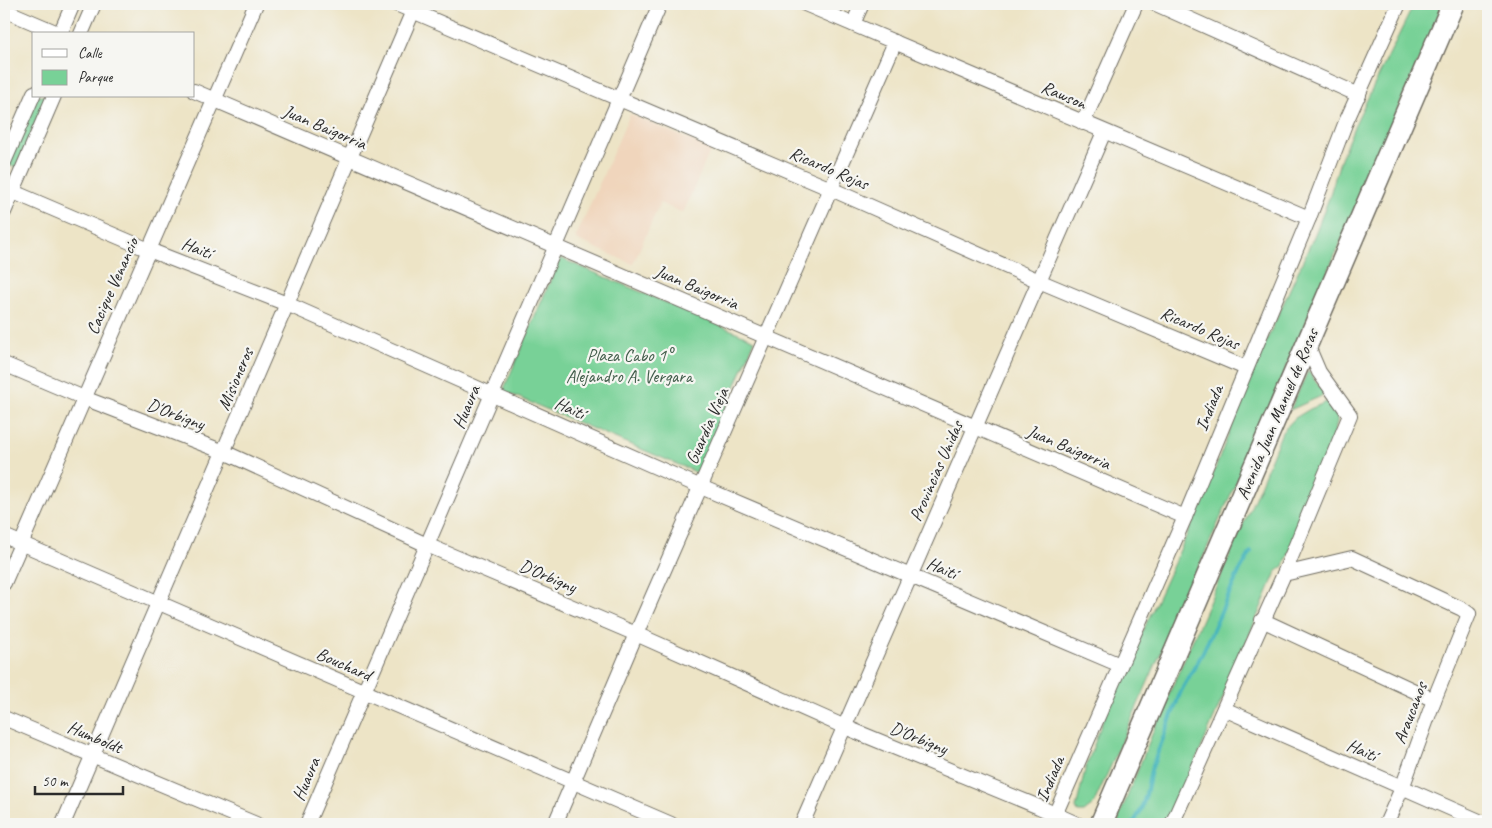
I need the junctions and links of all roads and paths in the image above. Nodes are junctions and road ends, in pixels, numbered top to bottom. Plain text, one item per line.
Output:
1 (73, 4) edge
2 (94, 4) edge
3 (256, 4) edge
4 (396, 4) edge
5 (660, 4) edge
6 (805, 4) edge
7 (862, 4) edge
8 (1136, 4) edge
9 (1156, 4) edge
10 (1399, 4) edge
11 (1453, 4) edge
12 (414, 7) edge
13 (4, 10) edge
14 (853, 24) junction
15 (55, 32) edge
16 (61, 32) edge
17 (82, 32) edge
18 (895, 42) junction
19 (195, 91) edge
20 (1359, 95) junction
21 (32, 98) edge
22 (53, 98) edge
23 (619, 99) junction
24 (214, 100) junction
25 (1083, 123) junction
26 (1104, 132) junction
27 (350, 158) junction
28 (4, 162) edge
29 (831, 189) junction
30 (8, 190) edge
31 (4, 212) edge
32 (1309, 218) junction
33 (556, 247) junction
34 (149, 250) junction
35 (1039, 281) junction
36 (287, 304) junction
37 (766, 338) junction
38 (1307, 344) junction
39 (4, 364) edge
40 (1246, 368) junction
41 (492, 394) junction
42 (84, 398) junction
43 (976, 428) junction
44 (224, 452) junction
45 (701, 487) junction
46 (1185, 517) junction
47 (4, 536) edge
48 (21, 543) junction
49 (427, 545) junction
50 (1284, 574) junction
51 (911, 575) junction
52 (4, 584) edge
53 (159, 603) junction
54 (1262, 620) junction
55 (636, 634) junction
56 (1120, 665) junction
57 (363, 693) junction
58 (1434, 700) junction
59 (1224, 709) junction
60 (4, 718) edge
61 (845, 727) junction
62 (93, 757) junction
63 (573, 782) junction
64 (1402, 788) junction
65 (1053, 820) edge
66 (63, 824) edge
67 (256, 824) edge
68 (307, 824) edge
69 (555, 824) edge
70 (670, 824) edge
71 (802, 824) edge
72 (1077, 824) edge
73 (1101, 824) edge
74 (1172, 824) edge
75 (1386, 824) edge
76 (1486, 824) edge

1 - 16 street
2 - 17 street
3 - 24 street, Cacique Venancio
4 - 12 street, Ricardo Rojas
5 - 23 street, Huaura
6 - 14 street, Rawson
7 - 14 street
8 - 25 street
9 - 20 street
10 - 20 street, Indiada
11 - 38 main road, Avenida Juan Manuel de Rosas
12 - 23 street, Ricardo Rojas
12 - 27 street, Misioneros
13 - 15 street
14 - 18 street, Rawson
18 - 25 street, Rawson
18 - 29 street, Guardia Vieja
19 - 24 street, Juan Baigorria
20 - 32 street, Indiada
21 - 28 street
22 - 30 street
23 - 29 street, Ricardo Rojas
23 - 33 street, Huaura
24 - 27 street, Juan Baigorria
24 - 34 street, Cacique Venancio
25 - 26 street, Rawson
26 - 32 street, Rawson
26 - 35 street, Provincias Unidas
27 - 33 street, Juan Baigorria
27 - 36 street, Misioneros
29 - 35 street, Ricardo Rojas
29 - 37 street, Guardia Vieja
30 - 31 street
30 - 34 street, Haití
32 - 40 street, Indiada
33 - 37 street, Juan Baigorria
33 - 41 street, Huaura
34 - 36 street, Haití
34 - 42 street, Cacique Venancio
35 - 40 street, Ricardo Rojas
35 - 43 street, Provincias Unidas
36 - 41 street, Haití
36 - 44 street, Misioneros
37 - 43 street, Juan Baigorria
37 - 45 street, Guardia Vieja
38 - 50 street
38 - 73 main road, Avenida Juan Manuel de Rosas
39 - 42 street, D'Orbigny
40 - 46 street, Indiada
41 - 45 street, Haití
41 - 49 street, Huaura
42 - 44 street, D'Orbigny
42 - 48 street, Cacique Venancio
43 - 46 street, Juan Baigorria
43 - 51 street, Provincias Unidas
44 - 49 street, D'Orbigny
44 - 53 street, Misioneros
45 - 51 street, Haití
45 - 55 street, Guardia Vieja
46 - 56 street, Indiada
47 - 48 street, Bouchard
48 - 52 street, Cacique Venancio
48 - 53 street, Bouchard
49 - 55 street, D'Orbigny
49 - 57 street, Huaura
50 - 54 street
50 - 58 street, Araucanos
51 - 56 street, Haití
51 - 61 street, Provincias Unidas
53 - 57 street, Bouchard
53 - 62 street, Misioneros
54 - 58 street
54 - 59 street
55 - 61 street, D'Orbigny
55 - 63 street, Guardia Vieja
56 - 65 street, Indiada
57 - 63 street, Bouchard
57 - 68 street, Huaura
58 - 64 street, Araucanos
59 - 64 street, Haití
59 - 74 street
60 - 62 street, Humboldt
61 - 65 street, D'Orbigny
61 - 71 street, Provincias Unidas
62 - 66 street, Misioneros
62 - 67 street, Humboldt
63 - 69 street, Guardia Vieja
63 - 70 street, Bouchard
64 - 75 street, Araucanos
64 - 76 street, Haití
65 - 72 street, D'Orbigny

